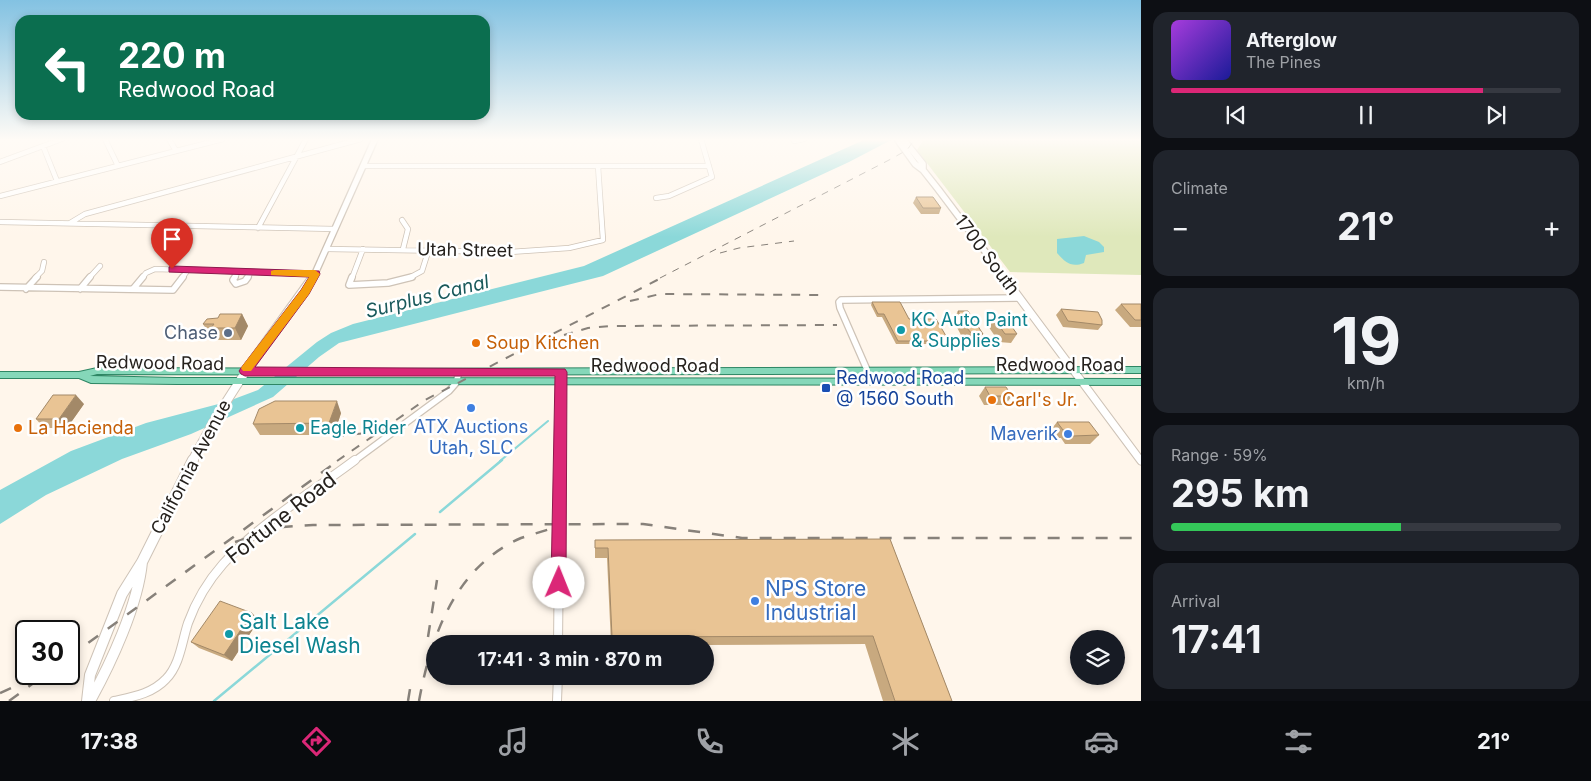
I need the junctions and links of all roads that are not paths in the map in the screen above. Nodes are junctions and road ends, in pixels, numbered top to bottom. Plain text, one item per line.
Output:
1 (53, 172) edge
2 (95, 172) edge
3 (240, 172) edge
4 (288, 172) edge
5 (360, 172) edge
6 (598, 172) edge
7 (712, 172) edge
8 (924, 172) edge
9 (57, 181) junction
10 (0, 196) edge
11 (656, 198) dead end
12 (402, 220) dead end
13 (0, 222) edge
14 (70, 223) junction
15 (258, 228) junction
16 (335, 229) junction
17 (327, 249) junction
18 (363, 249) junction
19 (403, 249) junction
20 (428, 252) junction
21 (44, 262) dead end
22 (100, 266) dead end
23 (188, 270) junction
24 (238, 272) junction
25 (251, 272) junction
26 (315, 274) junction
27 (0, 288) edge
28 (26, 289) junction
29 (80, 289) junction
30 (133, 289) junction
31 (1019, 298) junction
32 (1141, 370) edge
33 (245, 371) junction
34 (1074, 371) junction
35 (868, 372) junction
36 (0, 375) edge
37 (79, 375) junction
38 (458, 376) junction
39 (561, 377) junction
40 (239, 381) junction
41 (1082, 381) junction
42 (1141, 382) edge
43 (1141, 461) edge
44 (558, 635) edge
45 (558, 685) edge
46 (89, 701) edge
47 (114, 701) edge
48 (557, 701) edge

1 - 9 street
2 - 9 street
3 - 14 street
4 - 15 street
5 - 16 main road, California Avenue
6 - 20 street, Utah Street
7 - 11 street
8 - 31 street, 1700 South
9 - 10 street
12 - 19 street
13 - 14 street
14 - 15 street
15 - 16 street
16 - 17 main road, California Avenue
17 - 18 street, Utah Street
17 - 26 main road, California Avenue
18 - 19 street, Utah Street
18 - 20 street
19 - 20 street, Utah Street
21 - 28 street
22 - 29 street
23 - 24 street
23 - 30 street
23 - 30 street
24 - 25 street
24 - 25 street
25 - 26 street
26 - 33 main road, California Avenue
27 - 28 street
28 - 29 street
29 - 30 street
31 - 34 street, 1700 South
31 - 35 street
32 - 34 main road, Redwood Road
33 - 37 main road, Redwood Road
33 - 38 main road, Redwood Road
33 - 40 main road, California Avenue
34 - 35 main road, Redwood Road
34 - 41 street, 1700 South
35 - 39 main road, Redwood Road
36 - 37 main road, Redwood Road
37 - 40 main road, Redwood Road
38 - 39 main road, Redwood Road
38 - 40 main road, Redwood Road
38 - 47 street, Fortune Road
39 - 41 main road, Redwood Road
39 - 44 street
40 - 46 main road, California Avenue
41 - 42 main road, Redwood Road
41 - 43 street, 1700 South
45 - 48 street

